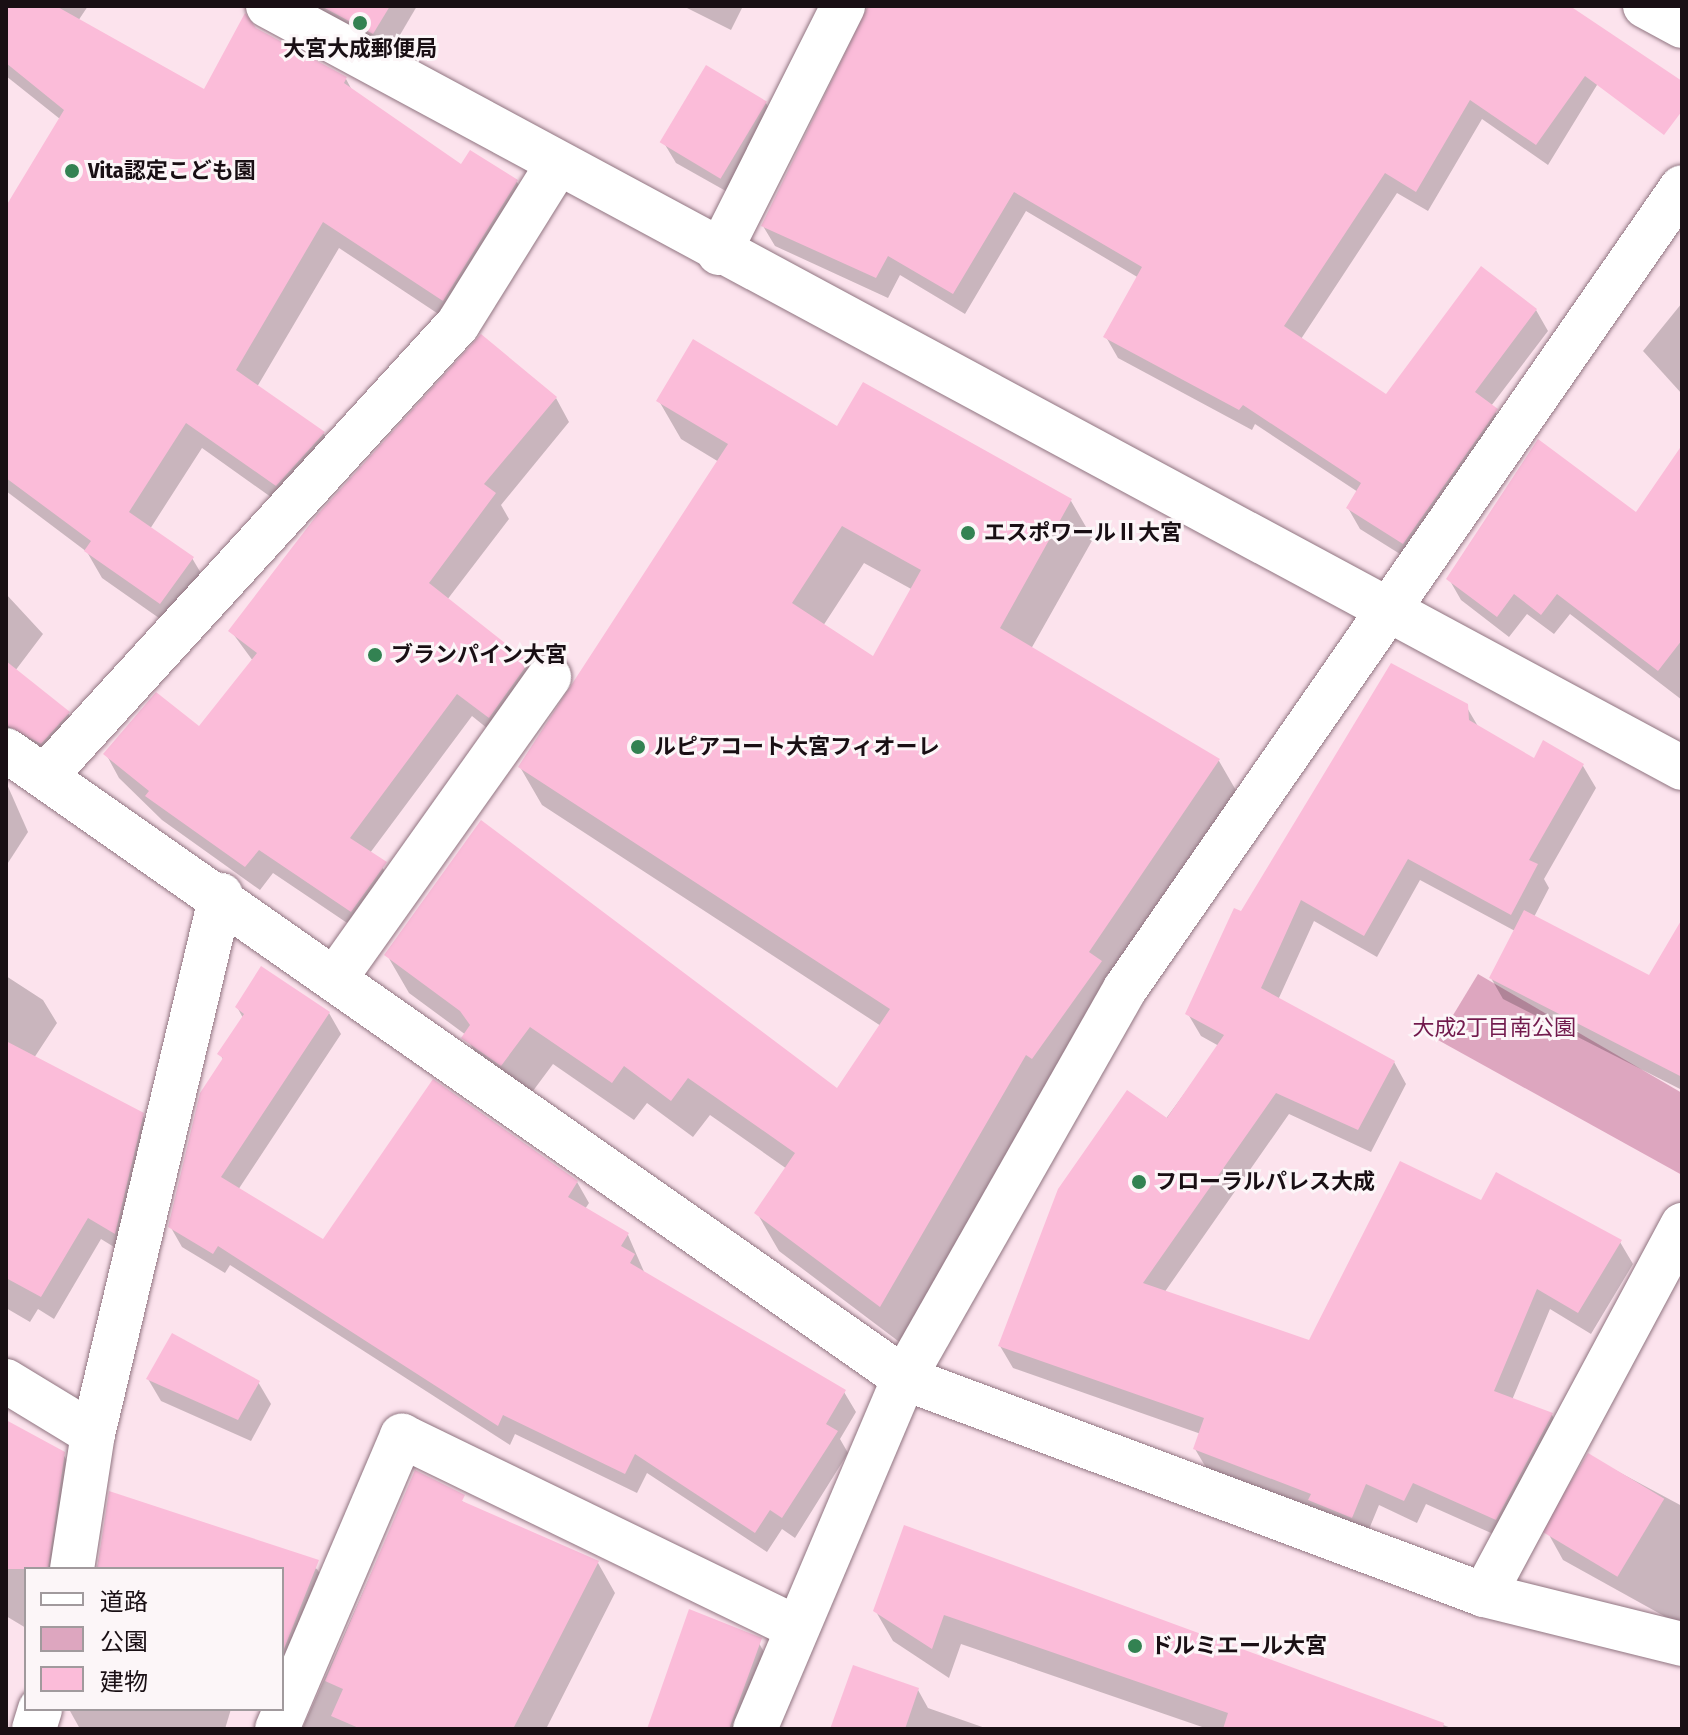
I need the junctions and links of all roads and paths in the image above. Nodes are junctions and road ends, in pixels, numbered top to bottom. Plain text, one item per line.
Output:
1 (268, 6) edge
2 (843, 6) edge
3 (1645, 6) edge
4 (1682, 26) edge
5 (557, 165) junction
6 (1682, 187) edge
7 (719, 253) junction
8 (1385, 609) junction
9 (549, 677) dead end
10 (6, 750) edge
11 (1682, 768) edge
12 (47, 774) junction
13 (221, 895) junction
14 (336, 977) junction
15 (1682, 1225) edge
16 (904, 1378) junction
17 (6, 1381) edge
18 (93, 1434) junction
19 (72, 1567) edge
20 (1484, 1595) junction
21 (796, 1627) junction
22 (1682, 1644) edge
23 (288, 1725) edge
24 (755, 1729) edge

1 - 5 street
2 - 7 street
3 - 4 street
5 - 7 street
5 - 12 street
6 - 8 street
7 - 8 street
8 - 11 street
8 - 16 street
9 - 14 street
10 - 12 street
12 - 13 street
13 - 14 street
13 - 18 street
14 - 16 street
15 - 20 street
16 - 20 street
16 - 21 street
17 - 18 street
18 - 19 street
20 - 22 street
21 - 23 street
21 - 24 street

